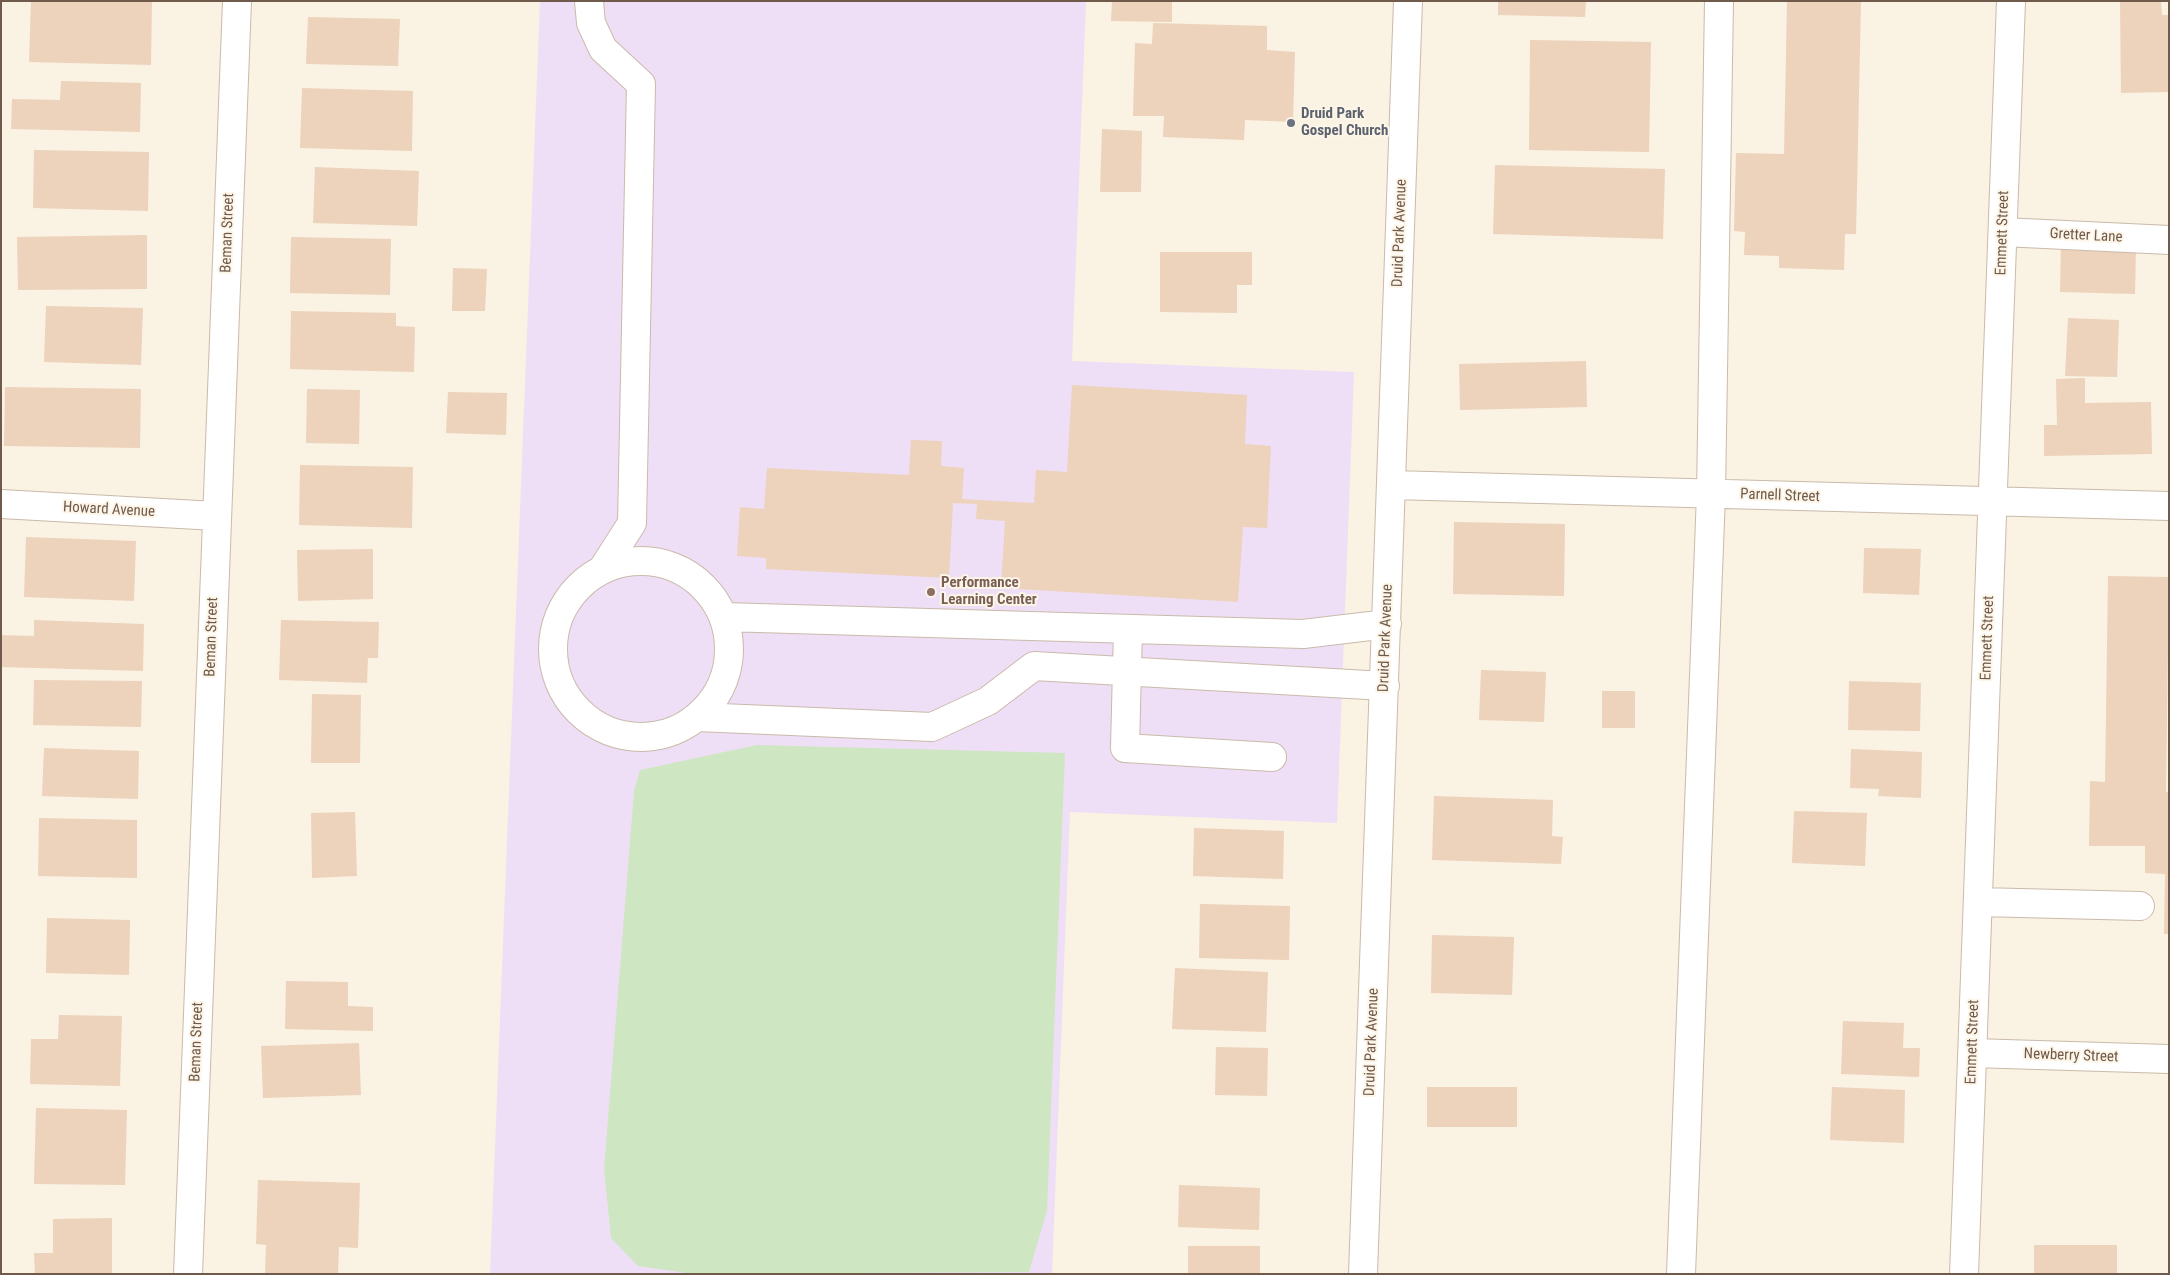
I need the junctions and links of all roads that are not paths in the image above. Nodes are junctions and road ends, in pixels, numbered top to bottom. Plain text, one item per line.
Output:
1 (237, 1) edge
2 (589, 1) edge
3 (1408, 1) edge
4 (1719, 1) edge
5 (2011, 1) edge
6 (2003, 232) junction
7 (2169, 240) edge
8 (1392, 485) junction
9 (1711, 494) junction
10 (1993, 502) junction
11 (1, 504) edge
12 (2169, 506) edge
13 (216, 516) junction
14 (632, 523) junction
15 (659, 562) junction
16 (602, 570) junction
17 (724, 617) junction
18 (1387, 624) junction
19 (1128, 629) junction
20 (1128, 672) junction
21 (1385, 686) junction
22 (697, 717) junction
23 (1272, 757) dead end
24 (1979, 902) junction
25 (2140, 906) dead end
26 (1972, 1053) junction
27 (2169, 1059) edge
28 (188, 1274) edge
29 (1363, 1274) edge
30 (1681, 1274) edge
31 (1964, 1274) edge

1 - 13 street, Beman Street
2 - 14 street
3 - 8 street, Druid Park Avenue
4 - 9 street
5 - 6 street, Emmett Street
6 - 7 street, Gretter Lane
6 - 10 street, Emmett Street
8 - 9 street, Parnell Street
8 - 18 street, Druid Park Avenue
9 - 10 street, Parnell Street
9 - 30 street
10 - 12 street, Parnell Street
10 - 24 street, Emmett Street
11 - 13 street, Howard Avenue
13 - 28 street, Beman Street
14 - 15 street
14 - 16 street
15 - 16 street
15 - 17 street
16 - 22 street
17 - 19 street
17 - 22 street
18 - 19 street
18 - 21 street, Druid Park Avenue
19 - 20 street
20 - 21 street
20 - 22 street
20 - 23 street
21 - 29 street, Druid Park Avenue
24 - 25 street
24 - 26 street, Emmett Street
26 - 27 street, Newberry Street
26 - 31 street, Emmett Street

